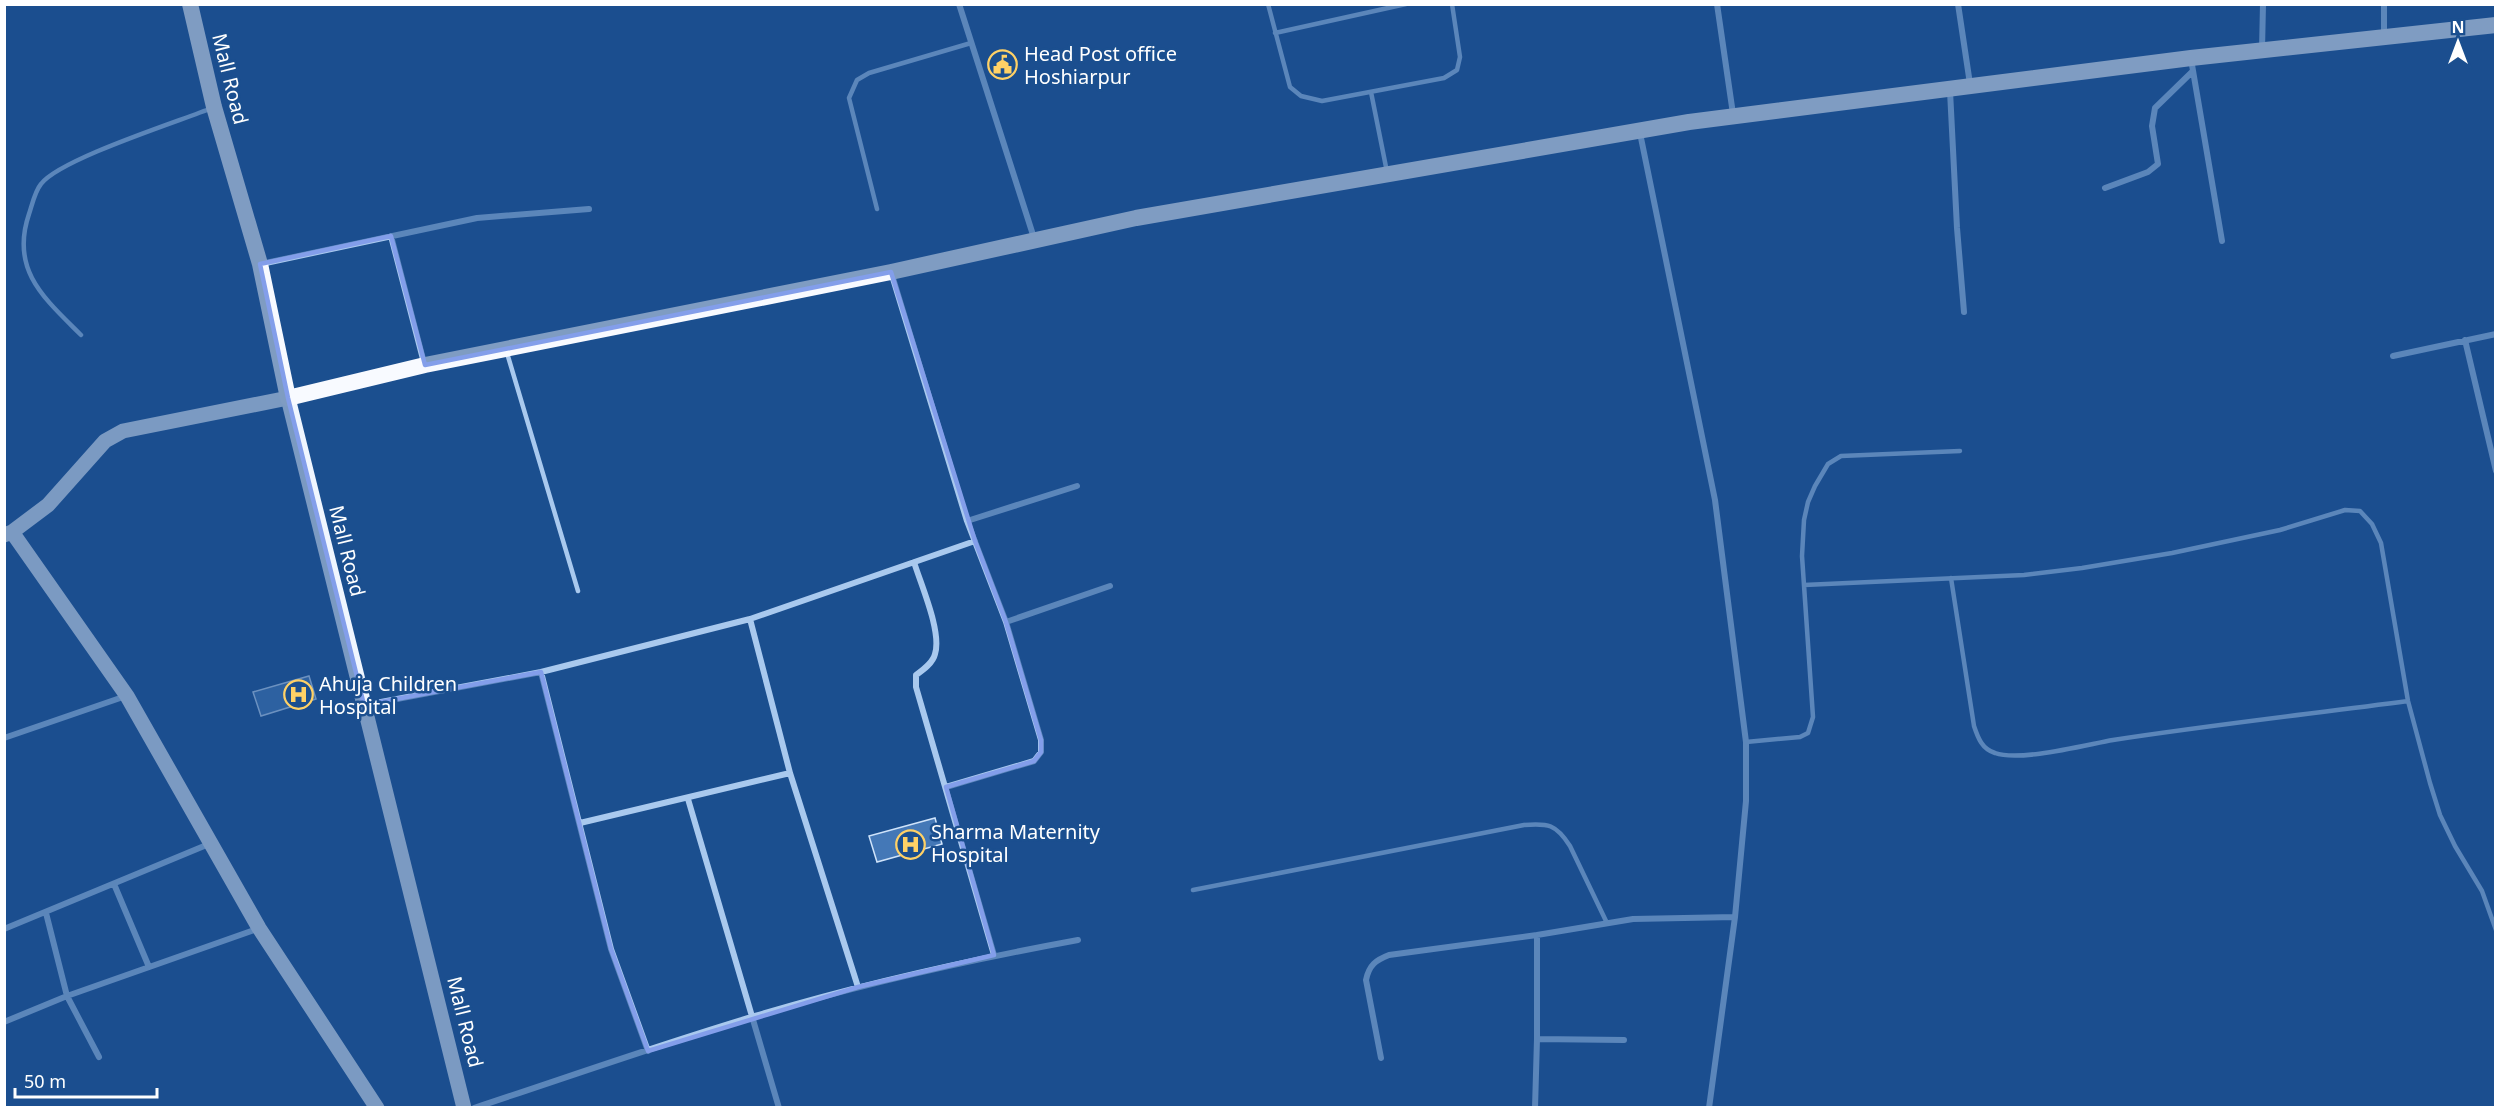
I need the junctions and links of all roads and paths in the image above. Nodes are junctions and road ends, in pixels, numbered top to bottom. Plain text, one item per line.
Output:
1 (190, 4) edge
2 (960, 4) edge
3 (1268, 4) edge
4 (1406, 4) edge
5 (1452, 4) edge
6 (1717, 4) edge
7 (1958, 4) edge
8 (2263, 4) edge
9 (2384, 4) edge
10 (2496, 25) edge
11 (1275, 33) junction
12 (2384, 38) junction
13 (970, 43) junction
14 (2262, 50) junction
15 (2192, 64) junction
16 (1971, 86) junction
17 (1950, 88) junction
18 (1371, 92) junction
19 (214, 107) junction
20 (1734, 116) junction
21 (1640, 132) junction
22 (1387, 175) junction
23 (2105, 188) dead end
24 (589, 209) dead end
25 (877, 209) dead end
26 (391, 236) junction
27 (1035, 239) junction
28 (2222, 242) dead end
29 (260, 264) junction
30 (891, 272) junction
31 (1964, 312) dead end
32 (2496, 334) edge
33 (81, 335) dead end
34 (2465, 340) junction
35 (507, 350) junction
36 (2393, 356) dead end
37 (425, 365) junction
38 (288, 398) junction
39 (1960, 451) dead end
40 (2496, 471) edge
41 (1077, 486) dead end
42 (967, 521) junction
43 (8, 534) edge
44 (975, 541) junction
45 (914, 562) junction
46 (1951, 578) junction
47 (1804, 585) junction
48 (1110, 586) dead end
49 (578, 591) dead end
50 (750, 619) junction
51 (1006, 622) junction
52 (542, 672) junction
53 (126, 696) junction
54 (2408, 701) junction
55 (364, 705) junction
56 (4, 738) edge
57 (1746, 742) junction
58 (790, 773) junction
59 (946, 786) junction
60 (688, 799) junction
61 (580, 823) junction
62 (209, 844) junction
63 (114, 884) junction
64 (1193, 890) dead end
65 (46, 913) junction
66 (1735, 917) junction
67 (1606, 921) junction
68 (4, 928) edge
69 (259, 928) junction
70 (2496, 930) edge
71 (1537, 935) junction
72 (1078, 940) dead end
73 (994, 955) junction
74 (149, 967) junction
75 (858, 987) junction
76 (67, 996) junction
77 (754, 1016) junction
78 (4, 1022) edge
79 (1537, 1039) junction
80 (1624, 1040) dead end
81 (648, 1051) junction
82 (99, 1058) dead end
83 (1381, 1058) dead end
84 (377, 1107) edge
85 (464, 1107) edge
86 (474, 1107) edge
87 (779, 1107) edge
88 (1535, 1107) edge
89 (1709, 1107) edge

1 - 19 highway, Mall Road
2 - 13 street
3 - 11 lane
4 - 11 lane
5 - 18 lane
6 - 20 street
7 - 16 street
8 - 14 street
9 - 12 street
10 - 12 highway
11 - 18 lane
12 - 14 highway
13 - 25 lane
13 - 27 street
14 - 15 highway
15 - 16 highway
15 - 23 street
15 - 28 street
16 - 17 highway
17 - 20 highway
17 - 31 street
18 - 22 lane
19 - 29 highway, Mall Road
19 - 33 lane
20 - 21 highway
21 - 22 highway
21 - 57 street
22 - 27 highway
24 - 26 street
26 - 29 street
26 - 37 street
27 - 30 highway
29 - 38 highway, Mall Road
30 - 35 highway
30 - 42 street
32 - 34 street
34 - 36 street
34 - 40 street
35 - 37 highway
35 - 49 lane
37 - 38 highway
38 - 43 main road
38 - 55 main road, Mall Road
39 - 47 lane
41 - 42 street
42 - 44 street
43 - 53 main road
44 - 45 street
44 - 51 street
45 - 50 street
45 - 59 street
46 - 47 lane
46 - 54 lane
46 - 54 lane
47 - 57 lane
48 - 51 street
50 - 52 street
50 - 58 street
51 - 59 street
52 - 55 street
52 - 61 street
53 - 56 street
53 - 62 main road
54 - 70 lane
55 - 85 main road, Mall Road
57 - 66 street
58 - 60 street
58 - 75 street
59 - 73 street
60 - 61 street
60 - 77 street
61 - 81 street
62 - 63 street
62 - 69 main road
63 - 65 street
63 - 74 street
64 - 67 lane
65 - 68 street
65 - 76 street
66 - 67 street
66 - 89 street
67 - 71 street
69 - 74 street
69 - 84 main road
71 - 79 street
71 - 83 street
72 - 73 street
73 - 75 street
74 - 76 street
75 - 77 street
76 - 78 street
76 - 82 street
77 - 81 street
77 - 87 street
79 - 80 street
79 - 88 street
81 - 86 street

